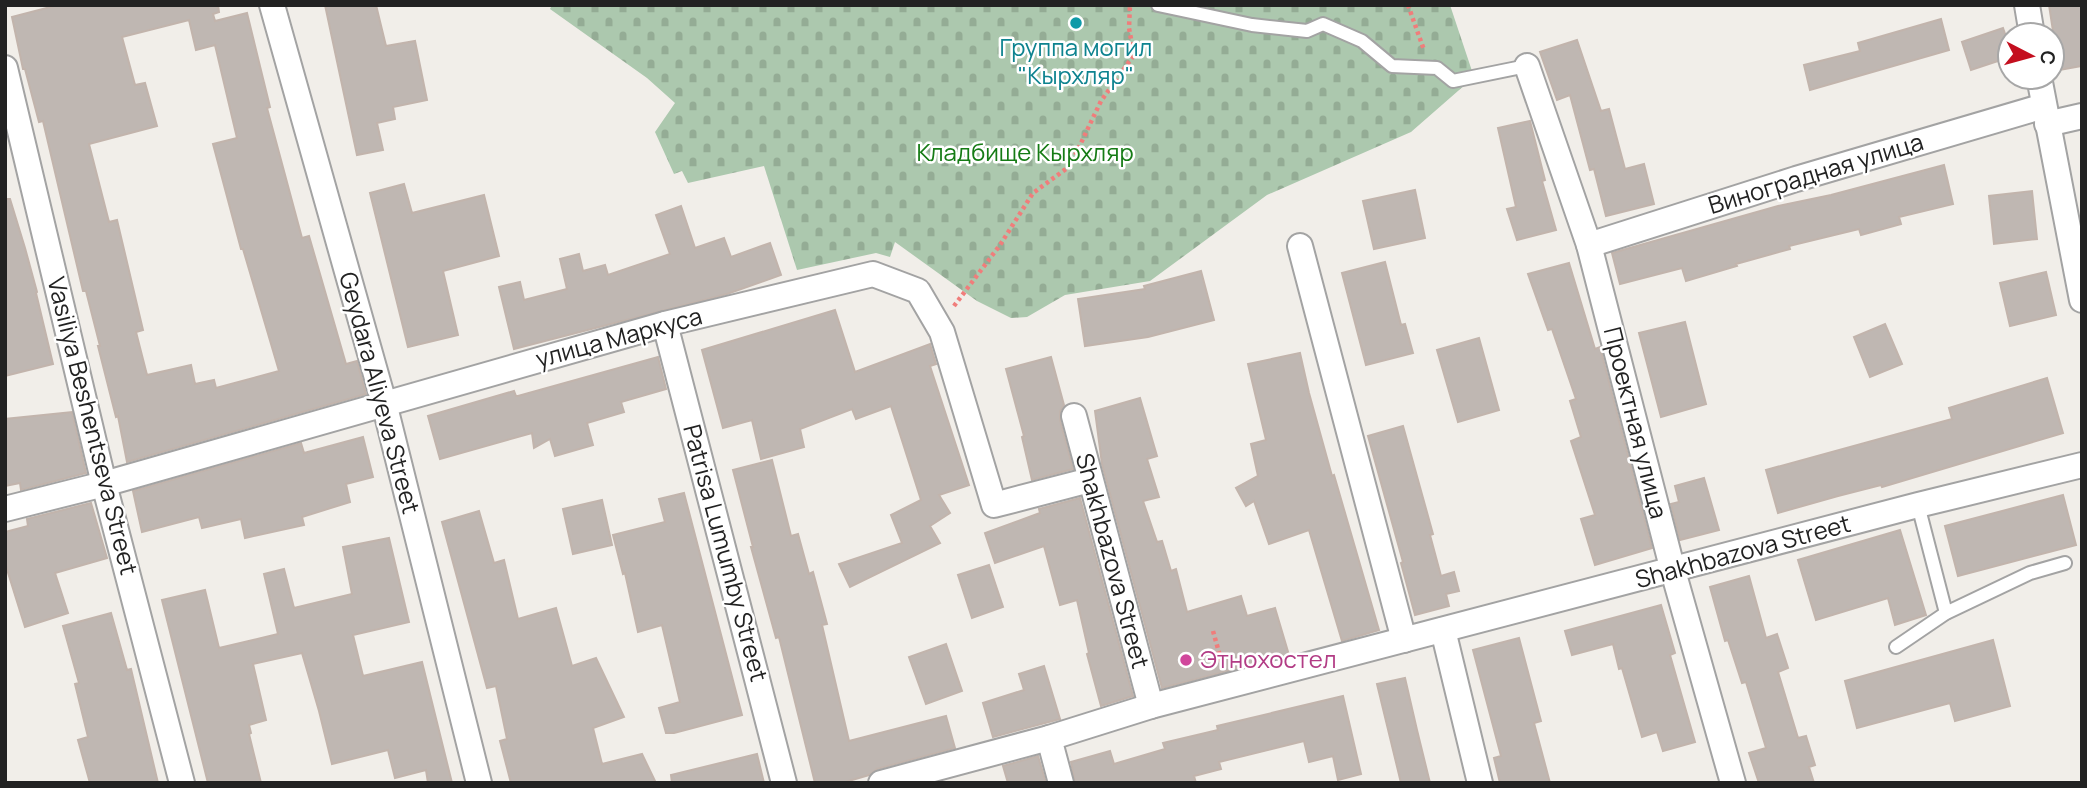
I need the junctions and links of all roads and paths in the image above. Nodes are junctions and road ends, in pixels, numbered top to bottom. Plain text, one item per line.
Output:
1 (272, 5) edge
2 (1130, 5) edge
3 (1158, 5) edge
4 (1408, 5) edge
5 (1527, 66) joint
6 (5, 68) edge
7 (1430, 68) junction
8 (2042, 91) edge
9 (2046, 115) junction
10 (2082, 116) edge
11 (1589, 245) junction
12 (1300, 246) dead end
13 (2082, 300) edge
14 (665, 324) junction
15 (939, 326) junction
16 (384, 403) junction
17 (1074, 416) dead end
18 (2082, 465) edge
19 (1090, 480) junction
20 (104, 484) junction
21 (1918, 505) junction
22 (5, 509) edge
23 (2065, 562) dead end
24 (1673, 570) junction
25 (1946, 613) junction
26 (1443, 630) junction
27 (1213, 631) dead end
28 (1404, 640) junction
29 (1896, 647) dead end
30 (1225, 674) dead end
31 (1151, 706) junction
32 (1049, 738) junction
33 (182, 783) edge
34 (478, 783) edge
35 (785, 783) edge
36 (881, 783) edge
37 (1061, 783) edge
38 (1480, 783) edge
39 (1733, 783) edge

1 - 16 street, Geydara Aliyeva Street
2 - 15 path
3 - 7 lane
4 - 7 path
5 - 7 lane
5 - 11 street, Проектная улица
6 - 20 street, Vasiliya Beshentseva Street
8 - 9 street
9 - 10 street, Виноградная улица
9 - 11 street, Виноградная улица
9 - 13 street
11 - 24 street, Проектная улица
12 - 28 street
14 - 15 street, улица Маркуса
14 - 16 street, улица Маркуса
14 - 35 street, Patrisa Lumumby Street
15 - 19 street, улица Маркуса
16 - 20 street, улица Маркуса
16 - 34 street, Geydara Aliyeva Street
17 - 19 street, Shakhbazova Street
18 - 21 street, Shakhbazova Street
19 - 31 street, Shakhbazova Street
20 - 22 street, улица Маркуса
20 - 33 street, Vasiliya Beshentseva Street
21 - 24 street, Shakhbazova Street
21 - 25 lane
23 - 25 lane
24 - 26 street, Shakhbazova Street
24 - 39 street, Проектная улица
25 - 29 lane
26 - 28 street, Shakhbazova Street
26 - 38 street
27 - 30 path
28 - 31 street, Shakhbazova Street
31 - 32 street, Shakhbazova Street
32 - 36 street, Shakhbazova Street
32 - 37 street

